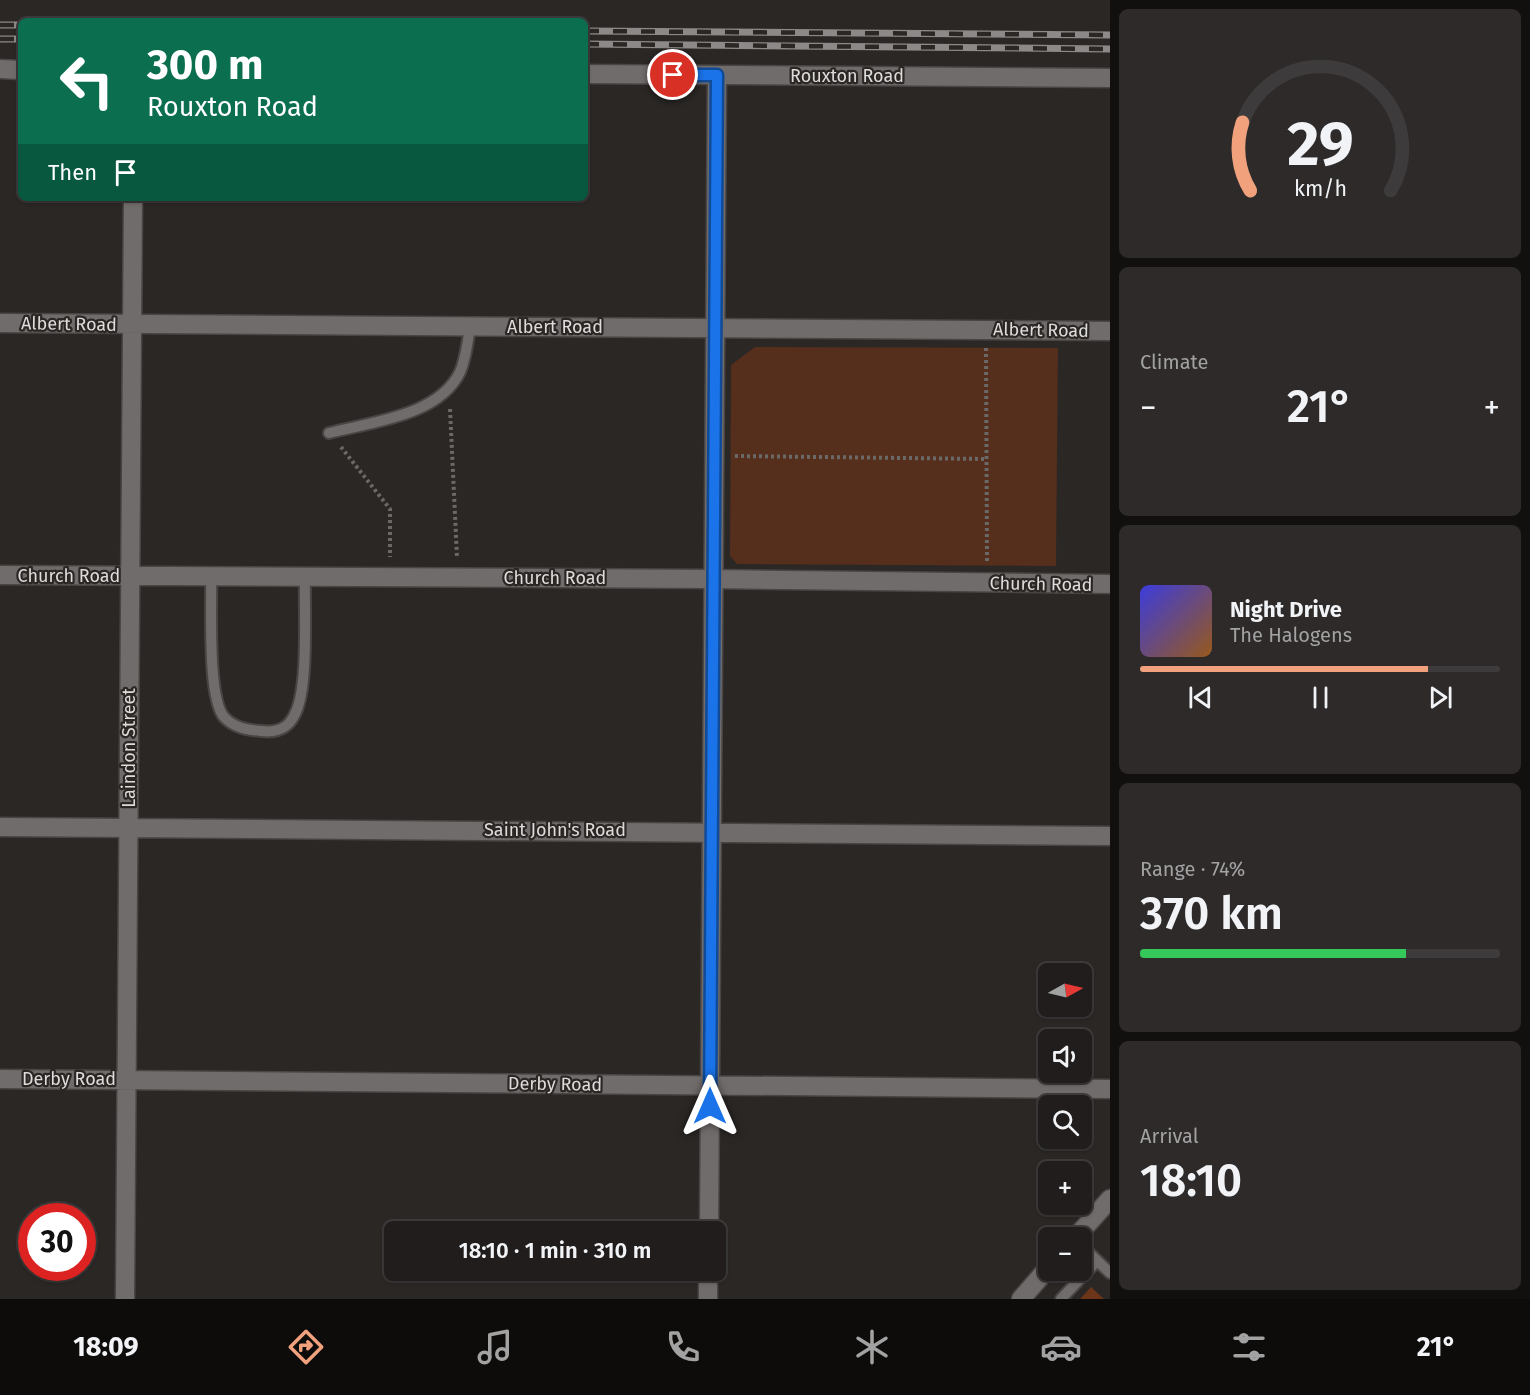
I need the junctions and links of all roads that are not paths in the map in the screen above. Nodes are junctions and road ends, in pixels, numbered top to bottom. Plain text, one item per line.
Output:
1 (0, 69) edge
2 (18, 70) edge
3 (588, 74) edge
4 (717, 75) junction
5 (1110, 78) edge
6 (133, 201) edge
7 (0, 323) edge
8 (131, 324) junction
9 (470, 326) junction
10 (716, 328) junction
11 (1110, 331) edge
12 (329, 433) road end
13 (0, 575) edge
14 (130, 576) junction
15 (211, 576) junction
16 (304, 577) junction
17 (712, 579) junction
18 (1110, 584) edge
19 (0, 827) edge
20 (128, 828) junction
21 (711, 831) junction
22 (1110, 836) edge
23 (0, 1079) edge
24 (127, 1079) junction
25 (710, 1085) junction
26 (1110, 1089) edge
27 (1110, 1199) edge
28 (709, 1221) edge
29 (1085, 1227) edge
30 (1092, 1256) edge
31 (1097, 1261) junction
32 (1110, 1273) edge
33 (1038, 1279) edge
34 (708, 1281) edge
35 (125, 1299) edge
36 (708, 1299) edge
37 (1021, 1299) edge
38 (1061, 1299) edge

1 - 2 street
3 - 4 street, Rouxton Road
4 - 5 street, Rouxton Road
4 - 10 street
6 - 8 street, Laindon Street
7 - 8 street, Albert Road
8 - 9 street, Albert Road
8 - 14 street, Laindon Street
9 - 10 street, Albert Road
9 - 12 lane
10 - 11 street, Albert Road
10 - 17 street
13 - 14 street, Church Road
14 - 15 street, Church Road
14 - 20 street, Laindon Street
15 - 16 street, Church Road
15 - 16 lane
16 - 17 street, Church Road
17 - 18 street, Church Road
17 - 21 street
19 - 20 street, Saint John's Road
20 - 21 street, Saint John's Road
20 - 24 street, Laindon Street
21 - 22 street, Saint John's Road
21 - 25 street
23 - 24 street, Derby Road
24 - 25 street, Derby Road
24 - 35 street, Laindon Street
25 - 26 street, Derby Road
25 - 28 street
27 - 29 street
30 - 31 lane
31 - 32 lane
31 - 38 lane
33 - 37 street
34 - 36 street

